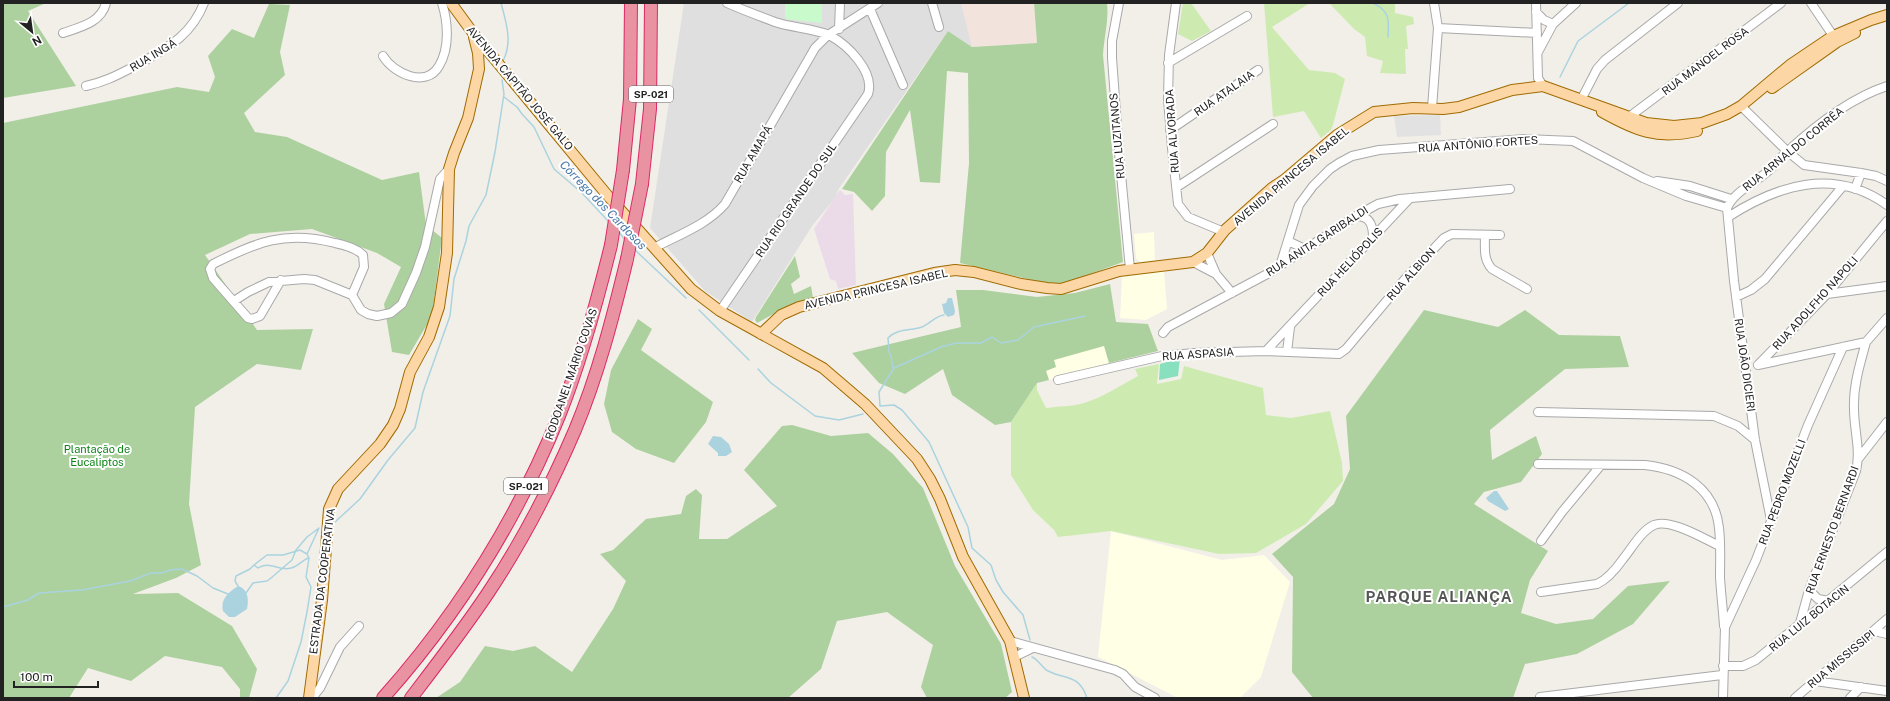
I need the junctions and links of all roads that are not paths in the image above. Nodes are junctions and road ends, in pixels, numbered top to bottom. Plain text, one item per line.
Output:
1 (106, 3) edge
2 (204, 3) edge
3 (442, 3) edge
4 (451, 3) edge
5 (631, 3) edge
6 (651, 3) edge
7 (727, 3) edge
8 (840, 3) edge
9 (878, 3) edge
10 (932, 3) edge
11 (1119, 3) edge
12 (1176, 3) edge
13 (1434, 3) edge
14 (1536, 3) edge
15 (1576, 3) edge
16 (1678, 3) edge
17 (1781, 3) edge
18 (1811, 4) edge
19 (870, 9) junction
20 (1536, 12) junction
21 (1887, 15) edge
22 (1247, 16) dead end
23 (1887, 22) edge
24 (1553, 24) junction
25 (939, 27) dead end
26 (1438, 28) junction
27 (839, 30) junction
28 (63, 33) dead end
29 (1537, 33) junction
30 (828, 35) junction
31 (1835, 39) junction
32 (482, 50) junction
33 (1537, 52) junction
34 (383, 56) dead end
35 (494, 59) junction
36 (1168, 63) junction
37 (479, 69) junction
38 (1258, 70) dead end
39 (903, 85) dead end
40 (86, 86) dead end
41 (1543, 86) junction
42 (1887, 86) edge
43 (1581, 100) junction
44 (1432, 108) junction
45 (1743, 108) junction
46 (1629, 117) junction
47 (1273, 124) dead end
48 (1170, 130) junction
49 (1787, 151) junction
50 (450, 169) junction
51 (1833, 169) junction
52 (1861, 173) junction
53 (1650, 181) junction
54 (1887, 181) edge
55 (1829, 184) junction
56 (1843, 186) junction
57 (1177, 188) junction
58 (1510, 189) dead end
59 (1855, 189) junction
60 (1410, 198) junction
61 (1731, 199) junction
62 (1887, 205) edge
63 (1727, 208) junction
64 (1356, 216) junction
65 (1728, 217) junction
66 (1887, 220) edge
67 (1224, 232) junction
68 (1485, 235) junction
69 (1500, 235) dead end
70 (1373, 237) junction
71 (1288, 241) junction
72 (654, 248) junction
73 (1305, 249) junction
74 (1207, 254) junction
75 (1193, 262) junction
76 (1280, 266) junction
77 (1130, 269) junction
78 (1216, 274) junction
79 (282, 280) junction
80 (1887, 286) edge
81 (1526, 289) dead end
82 (1232, 293) junction
83 (1826, 294) junction
84 (352, 295) junction
85 (1736, 296) junction
86 (234, 301) junction
87 (720, 311) junction
88 (1887, 318) edge
89 (1290, 327) junction
90 (1163, 332) dead end
91 (761, 334) junction
92 (1866, 342) junction
93 (1843, 347) junction
94 (1266, 351) junction
95 (1287, 352) junction
96 (1341, 353) joint
97 (1758, 365) junction
98 (1746, 368) junction
99 (1058, 380) dead end
100 (1538, 412) dead end
101 (1887, 422) edge
102 (1755, 440) junction
103 (1859, 458) junction
104 (1538, 464) dead end
105 (1600, 465) junction
106 (1771, 520) junction
107 (1541, 541) dead end
108 (1720, 546) junction
109 (1887, 552) edge
110 (1809, 590) junction
111 (1541, 592) dead end
112 (1829, 601) junction
113 (1887, 619) edge
114 (1800, 623) junction
115 (359, 626) dead end
116 (1724, 627) junction
117 (1874, 631) junction
118 (1887, 634) edge
119 (1010, 641) junction
120 (1029, 648) junction
121 (1014, 657) junction
122 (1723, 671) junction
123 (1815, 681) junction
124 (1861, 687) junction
125 (1887, 691) edge
126 (1540, 697) edge
127 (310, 698) edge
128 (383, 698) edge
129 (411, 698) edge
130 (1024, 698) edge
131 (1155, 698) edge
132 (1723, 698) edge
133 (1795, 698) edge
134 (1850, 698) edge

1 - 28 street
2 - 40 street, RUA INGÁ
3 - 34 street
4 - 32 main road, AVENIDA CAPITÃO JOSÉ GALO
5 - 128 highway, RODOANEL MÁRIO COVAS / SP-021, bridge
6 - 129 highway, RODOANEL MÁRIO COVAS / SP-021, bridge
7 - 30 street
8 - 27 street
9 - 19 street
10 - 25 street
11 - 77 street, RUA LUZITANOS
12 - 36 street, RUA ALVORADA
13 - 26 street
14 - 20 street
15 - 24 street
16 - 43 street
17 - 46 street, RUA MANOEL ROSA
18 - 31 street
19 - 27 street
19 - 39 street
20 - 24 street
20 - 29 street
21 - 31 main road, AVENIDA PRINCESA ISABEL
22 - 36 street
23 - 31 main road, AVENIDA PRINCESA ISABEL
24 - 33 street
26 - 29 street
26 - 44 street
27 - 30 street
29 - 33 street
30 - 72 street, RUA AMAPÁ
30 - 87 street, RUA RIO GRANDE DO SUL
31 - 45 main road, AVENIDA PRINCESA ISABEL
32 - 35 main road, AVENIDA CAPITÃO JOSÉ GALO
32 - 37 main road, ESTRADA DA COOPERATIVA
33 - 41 street
35 - 37 main road
35 - 72 main road, AVENIDA CAPITÃO JOSÉ GALO
36 - 48 street, RUA ALVORADA
37 - 50 main road, ESTRADA DA COOPERATIVA
38 - 48 street, RUA ATALAIA
41 - 43 main road, AVENIDA PRINCESA ISABEL
41 - 44 main road, AVENIDA PRINCESA ISABEL
42 - 49 street, RUA ARNALDO CORRÊA
43 - 45 main road, AVENIDA PRINCESA ISABEL
43 - 46 main road, AVENIDA PRINCESA ISABEL
44 - 67 main road, AVENIDA PRINCESA ISABEL
45 - 46 main road, AVENIDA PRINCESA ISABEL
45 - 49 street
47 - 57 street
48 - 57 street, RUA ALVORADA
49 - 51 street
49 - 61 street, RUA ARNALDO CORRÊA
50 - 84 street
50 - 127 main road, ESTRADA DA COOPERATIVA
51 - 52 street
51 - 55 street
52 - 54 street
52 - 59 street
53 - 61 street
53 - 63 street, RUA ANTÔNIO FORTES
53 - 71 street, RUA ANTÔNIO FORTES
55 - 56 street
55 - 65 street
56 - 59 street
56 - 85 street
57 - 67 street, RUA ALVORADA
58 - 60 street, RUA ANITA GARIBALDI
59 - 62 street
60 - 64 street, RUA ANITA GARIBALDI
60 - 70 street, RUA HELIÓPOLIS
61 - 63 street, RUA ARNALDO CORRÊA
63 - 65 street, RUA JOÃO DICIERI
64 - 70 street
64 - 73 street, RUA ANITA GARIBALDI
65 - 85 street, RUA JOÃO DICIERI
66 - 83 street, RUA ADOLFHO NAPOLI
67 - 74 main road, AVENIDA PRINCESA ISABEL
68 - 69 street, RUA ALBION
68 - 81 street
68 - 96 street, RUA ALBION
70 - 89 street, RUA HELIÓPOLIS
71 - 73 street
71 - 76 street, RUA ANTÔNIO FORTES
72 - 87 main road, AVENIDA CAPITÃO JOSÉ GALO
73 - 76 street, RUA ANITA GARIBALDI
74 - 75 main road, AVENIDA PRINCESA ISABEL
74 - 78 street
75 - 77 main road, AVENIDA PRINCESA ISABEL
75 - 78 street
76 - 82 street, RUA ANITA GARIBALDI
77 - 91 main road, AVENIDA PRINCESA ISABEL
78 - 82 street
79 - 84 street
79 - 86 street
79 - 86 street
80 - 83 street
82 - 90 street, RUA ANITA GARIBALDI
83 - 97 street, RUA ADOLFHO NAPOLI
84 - 86 street
85 - 98 street, RUA JOÃO DICIERI
87 - 91 main road, AVENIDA CAPITÃO JOSÉ GALO
88 - 92 street
89 - 94 street, RUA HELIÓPOLIS
89 - 95 street
91 - 119 main road, AVENIDA CAPITÃO JOSÉ GALO
92 - 93 street
92 - 103 street, RUA ERNESTO BERNARDI
93 - 97 street
93 - 106 street, RUA PEDRO MOZELLI
94 - 95 street, RUA ASPASIA
94 - 99 street, RUA ASPASIA
95 - 96 street, RUA ASPASIA
97 - 98 street
98 - 102 street, RUA JOÃO DICIERI
100 - 102 street
101 - 103 street
102 - 106 street, RUA JOÃO DICIERI
103 - 110 street, RUA ERNESTO BERNARDI
104 - 105 street
105 - 107 street
105 - 108 street
106 - 116 street, RUA PEDRO MOZELLI
108 - 111 street
108 - 116 street
109 - 112 street, RUA LUIZ BOTACIN
110 - 112 street
110 - 114 street, RUA ERNESTO BERNARDI
112 - 114 street, RUA LUIZ BOTACIN
113 - 117 street, RUA MISSISSIPI
114 - 122 street, RUA LUIZ BOTACIN
115 - 127 street
116 - 122 street, RUA PEDRO MOZELLI
117 - 118 street
117 - 123 street, RUA MISSISSIPI
119 - 120 street
119 - 121 main road, AVENIDA CAPITÃO JOSÉ GALO
120 - 121 street
120 - 131 street
121 - 130 main road, AVENIDA CAPITÃO JOSÉ GALO
122 - 126 street, RUA LUIZ BOTACIN
122 - 132 street, RUA PEDRO MOZELLI
123 - 124 street
123 - 133 street, RUA MISSISSIPI
124 - 125 street
124 - 134 street

